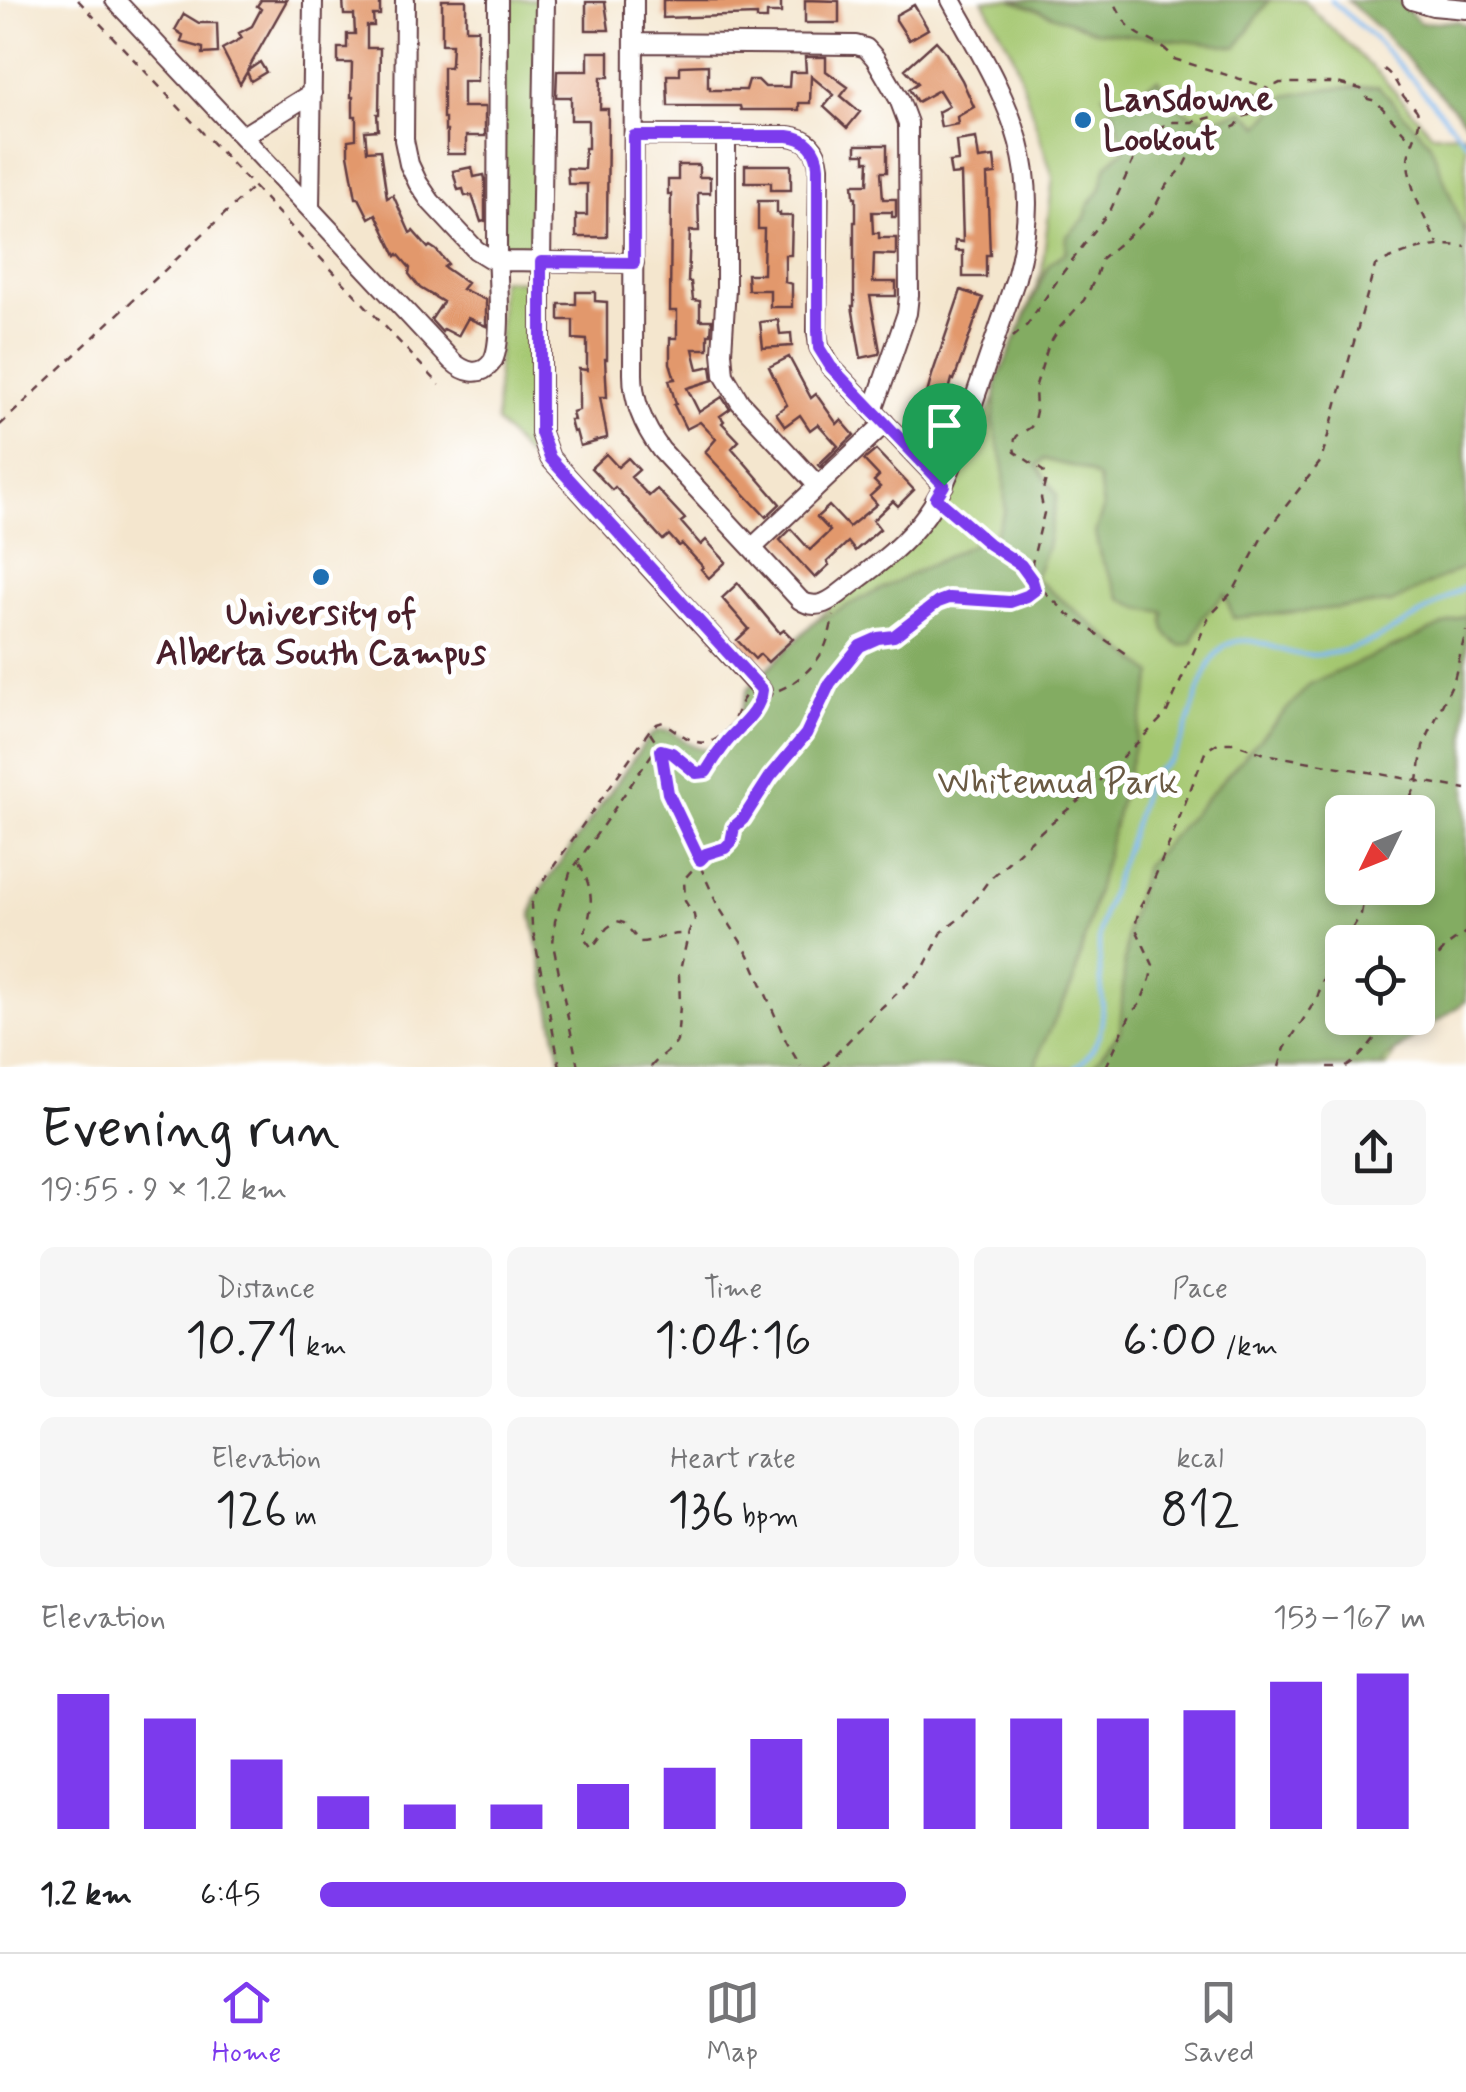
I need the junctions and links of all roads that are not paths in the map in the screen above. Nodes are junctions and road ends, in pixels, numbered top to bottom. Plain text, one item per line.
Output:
1 (115, 0) edge
2 (314, 0) edge
3 (405, 0) edge
4 (498, 0) edge
5 (545, 0) edge
6 (634, 0) edge
7 (951, 0) edge
8 (1412, 0) edge
9 (1466, 10) edge
10 (634, 43) junction
11 (312, 93) junction
12 (243, 136) junction
13 (634, 136) junction
14 (726, 136) junction
15 (310, 208) junction
16 (497, 260) junction
17 (541, 262) junction
18 (634, 263) junction
19 (879, 417) junction
20 (818, 486) junction
21 (940, 492) junction
22 (752, 548) junction
23 (765, 692) road end

1 - 12 street
2 - 11 street
3 - 16 street
4 - 16 street
5 - 17 street
6 - 10 street
7 - 21 street
8 - 9 street
10 - 13 street
10 - 19 street
11 - 12 street
11 - 15 street
12 - 15 street
13 - 14 street
13 - 18 street
14 - 19 street
14 - 20 street
15 - 16 street
16 - 17 street
17 - 18 street
17 - 23 street
18 - 22 street
19 - 20 street
19 - 21 street
20 - 22 street
21 - 22 street

